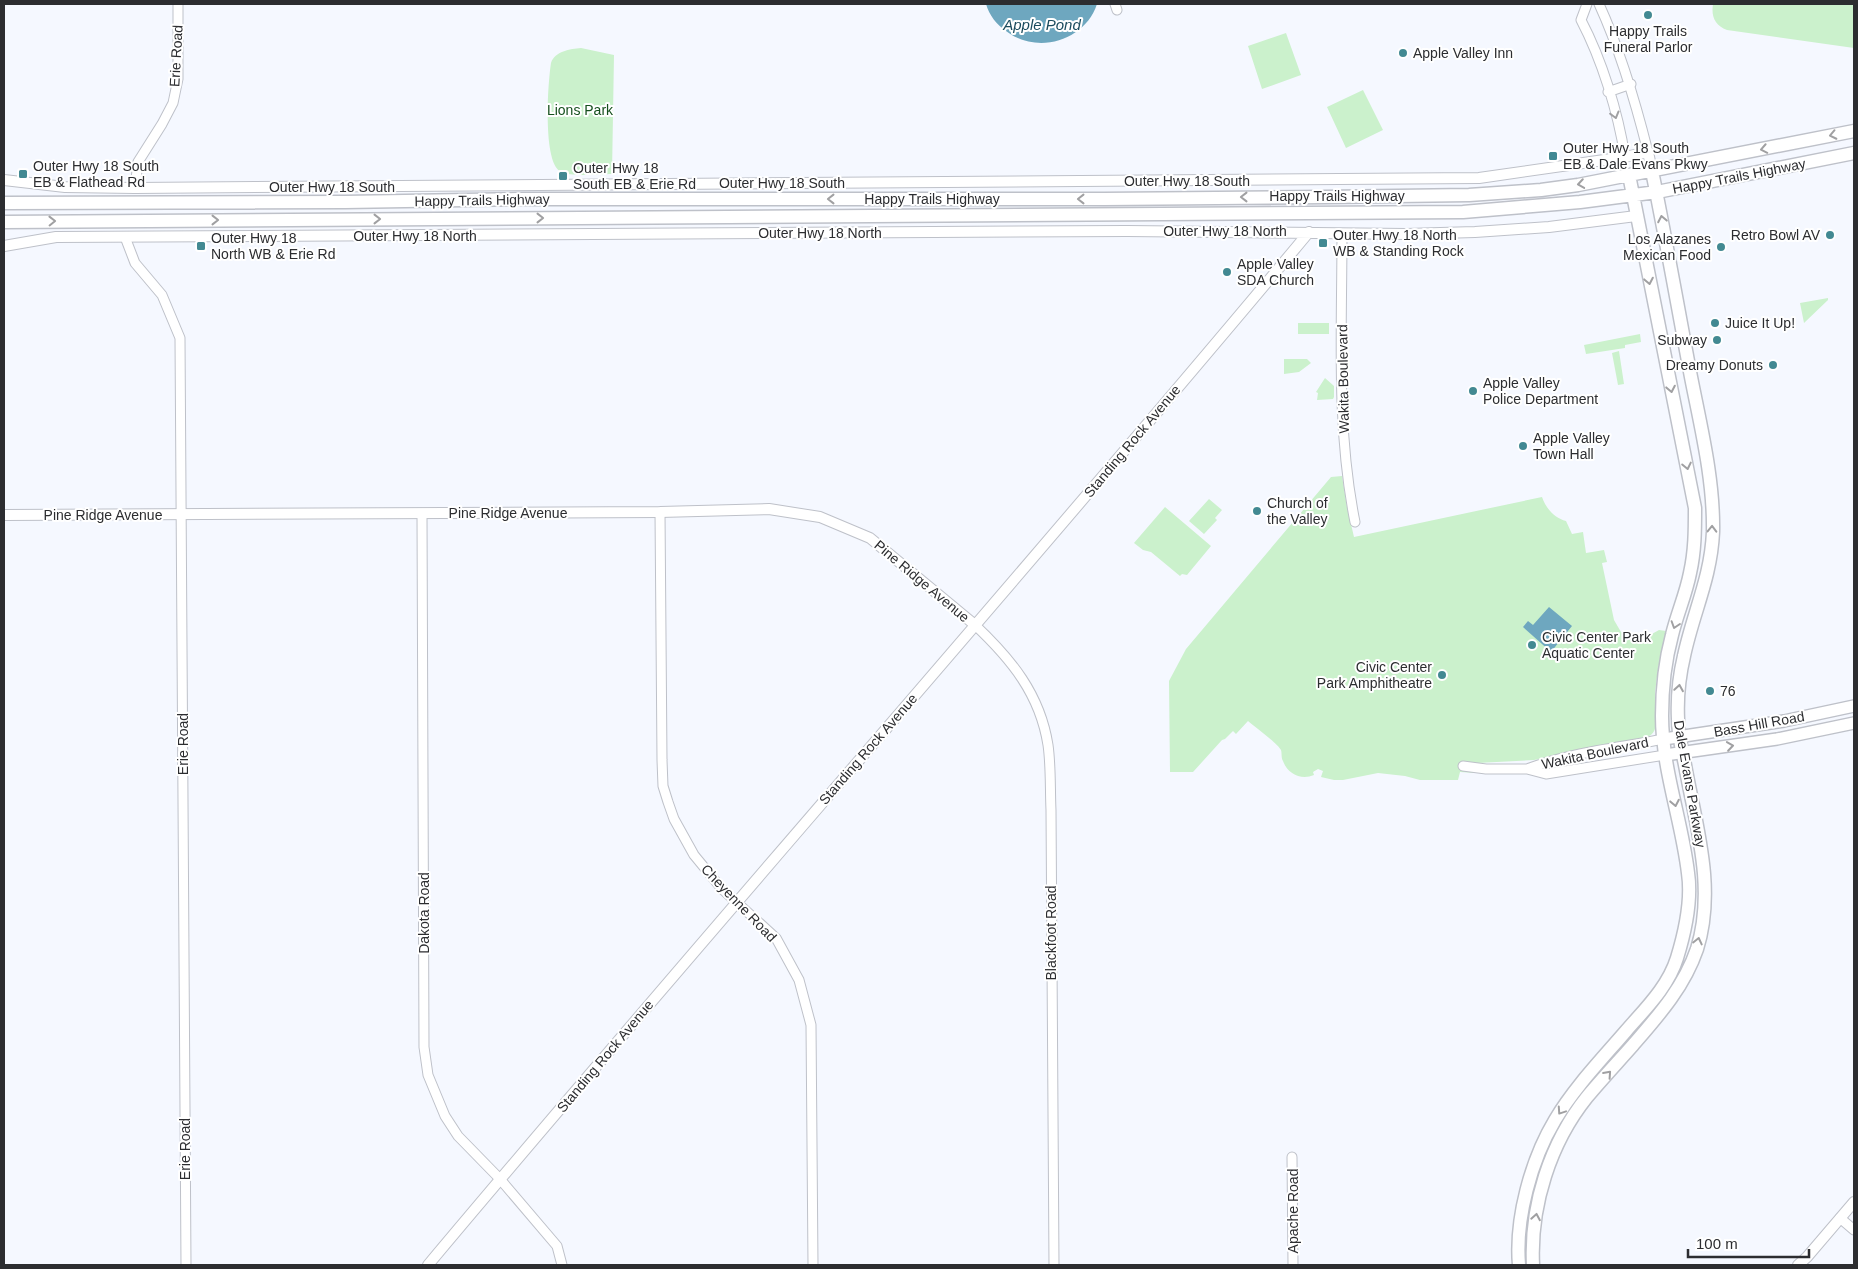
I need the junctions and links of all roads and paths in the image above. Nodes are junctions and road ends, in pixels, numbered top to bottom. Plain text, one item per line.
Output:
1 (178, 4) edge
2 (1587, 4) edge
3 (1599, 4) edge
4 (1630, 84) junction
5 (1608, 92) junction
6 (1854, 131) edge
7 (1648, 152) junction
8 (1854, 153) edge
9 (1625, 157) junction
10 (1652, 171) junction
11 (1629, 175) junction
12 (4, 180) edge
13 (135, 188) junction
14 (1656, 192) junction
15 (1632, 195) junction
16 (4, 203) edge
17 (1636, 216) junction
18 (4, 222) edge
19 (1309, 232) junction
20 (1342, 234) junction
21 (125, 237) junction
22 (4, 246) edge
23 (660, 512) junction
24 (422, 514) junction
25 (4, 515) edge
26 (181, 515) junction
27 (1355, 522) dead end
28 (975, 625) junction
29 (1854, 706) edge
30 (1854, 723) edge
31 (1679, 736) junction
32 (1664, 739) junction
33 (1682, 752) junction
34 (1666, 755) junction
35 (1463, 766) dead end
36 (1527, 769) junction
37 (737, 902) junction
38 (1292, 1157) dead end
39 (500, 1179) junction
40 (1854, 1202) edge
41 (1840, 1218) junction
42 (1854, 1230) edge
43 (186, 1265) edge
44 (428, 1265) edge
45 (562, 1265) edge
46 (813, 1265) edge
47 (1054, 1265) edge
48 (1293, 1265) edge
49 (1519, 1265) edge
50 (1533, 1265) edge
51 (1798, 1265) edge

1 - 13 street, Erie Road
2 - 5 street
3 - 4 street
4 - 5 street
4 - 7 street
5 -> 9 street
6 -> 10 main road, Happy Trails Highway
7 - 9 street, Outer Hwy 18 South
7 - 10 street
8 - 14 main road, Happy Trails Highway
9 - 11 street
9 - 13 street, Outer Hwy 18 South
10 - 11 main road, Happy Trails Highway
10 - 14 main road, Dale Evans Parkway
11 - 15 main road, Dale Evans Parkway
11 -> 16 main road, Happy Trails Highway
12 - 13 street, Outer Hwy 18 South
14 - 15 main road, Happy Trails Highway
31 -> 14 main road, Dale Evans Parkway
15 - 17 main road, Dale Evans Parkway
18 -> 15 main road, Happy Trails Highway
17 - 20 street, Outer Hwy 18 North
17 -> 32 main road, Dale Evans Parkway
19 - 20 street, Outer Hwy 18 North
19 - 21 street, Outer Hwy 18 North
19 - 28 street, Standing Rock Avenue
20 - 27 street, Wakita Boulevard
21 - 22 street, Outer Hwy 18 North
21 - 26 street, Erie Road
23 - 24 street, Pine Ridge Avenue
23 - 28 street, Pine Ridge Avenue
23 - 37 street, Cheyenne Road
24 - 26 street, Pine Ridge Avenue
24 - 39 street, Dakota Road
25 - 26 street, Pine Ridge Avenue
26 - 43 street, Erie Road
28 - 37 street, Standing Rock Avenue
28 - 47 street, Blackfoot Road
29 - 31 main road, Bass Hill Road
33 -> 30 main road, Bass Hill Road
31 - 32 main road, Bass Hill Road
31 - 33 main road, Dale Evans Parkway
32 - 34 main road, Dale Evans Parkway
32 - 36 street, Wakita Boulevard
33 - 34 main road, Bass Hill Road
50 -> 33 main road, Dale Evans Parkway
34 - 36 street, Wakita Boulevard
34 -> 49 main road, Dale Evans Parkway
35 - 36 street, Wakita Boulevard
37 - 39 street, Standing Rock Avenue
37 - 46 street, Cheyenne Road
38 - 48 street, Apache Road
39 - 44 street, Standing Rock Avenue
39 - 45 street, Dakota Road
40 - 41 street
41 - 42 street
41 - 51 street

